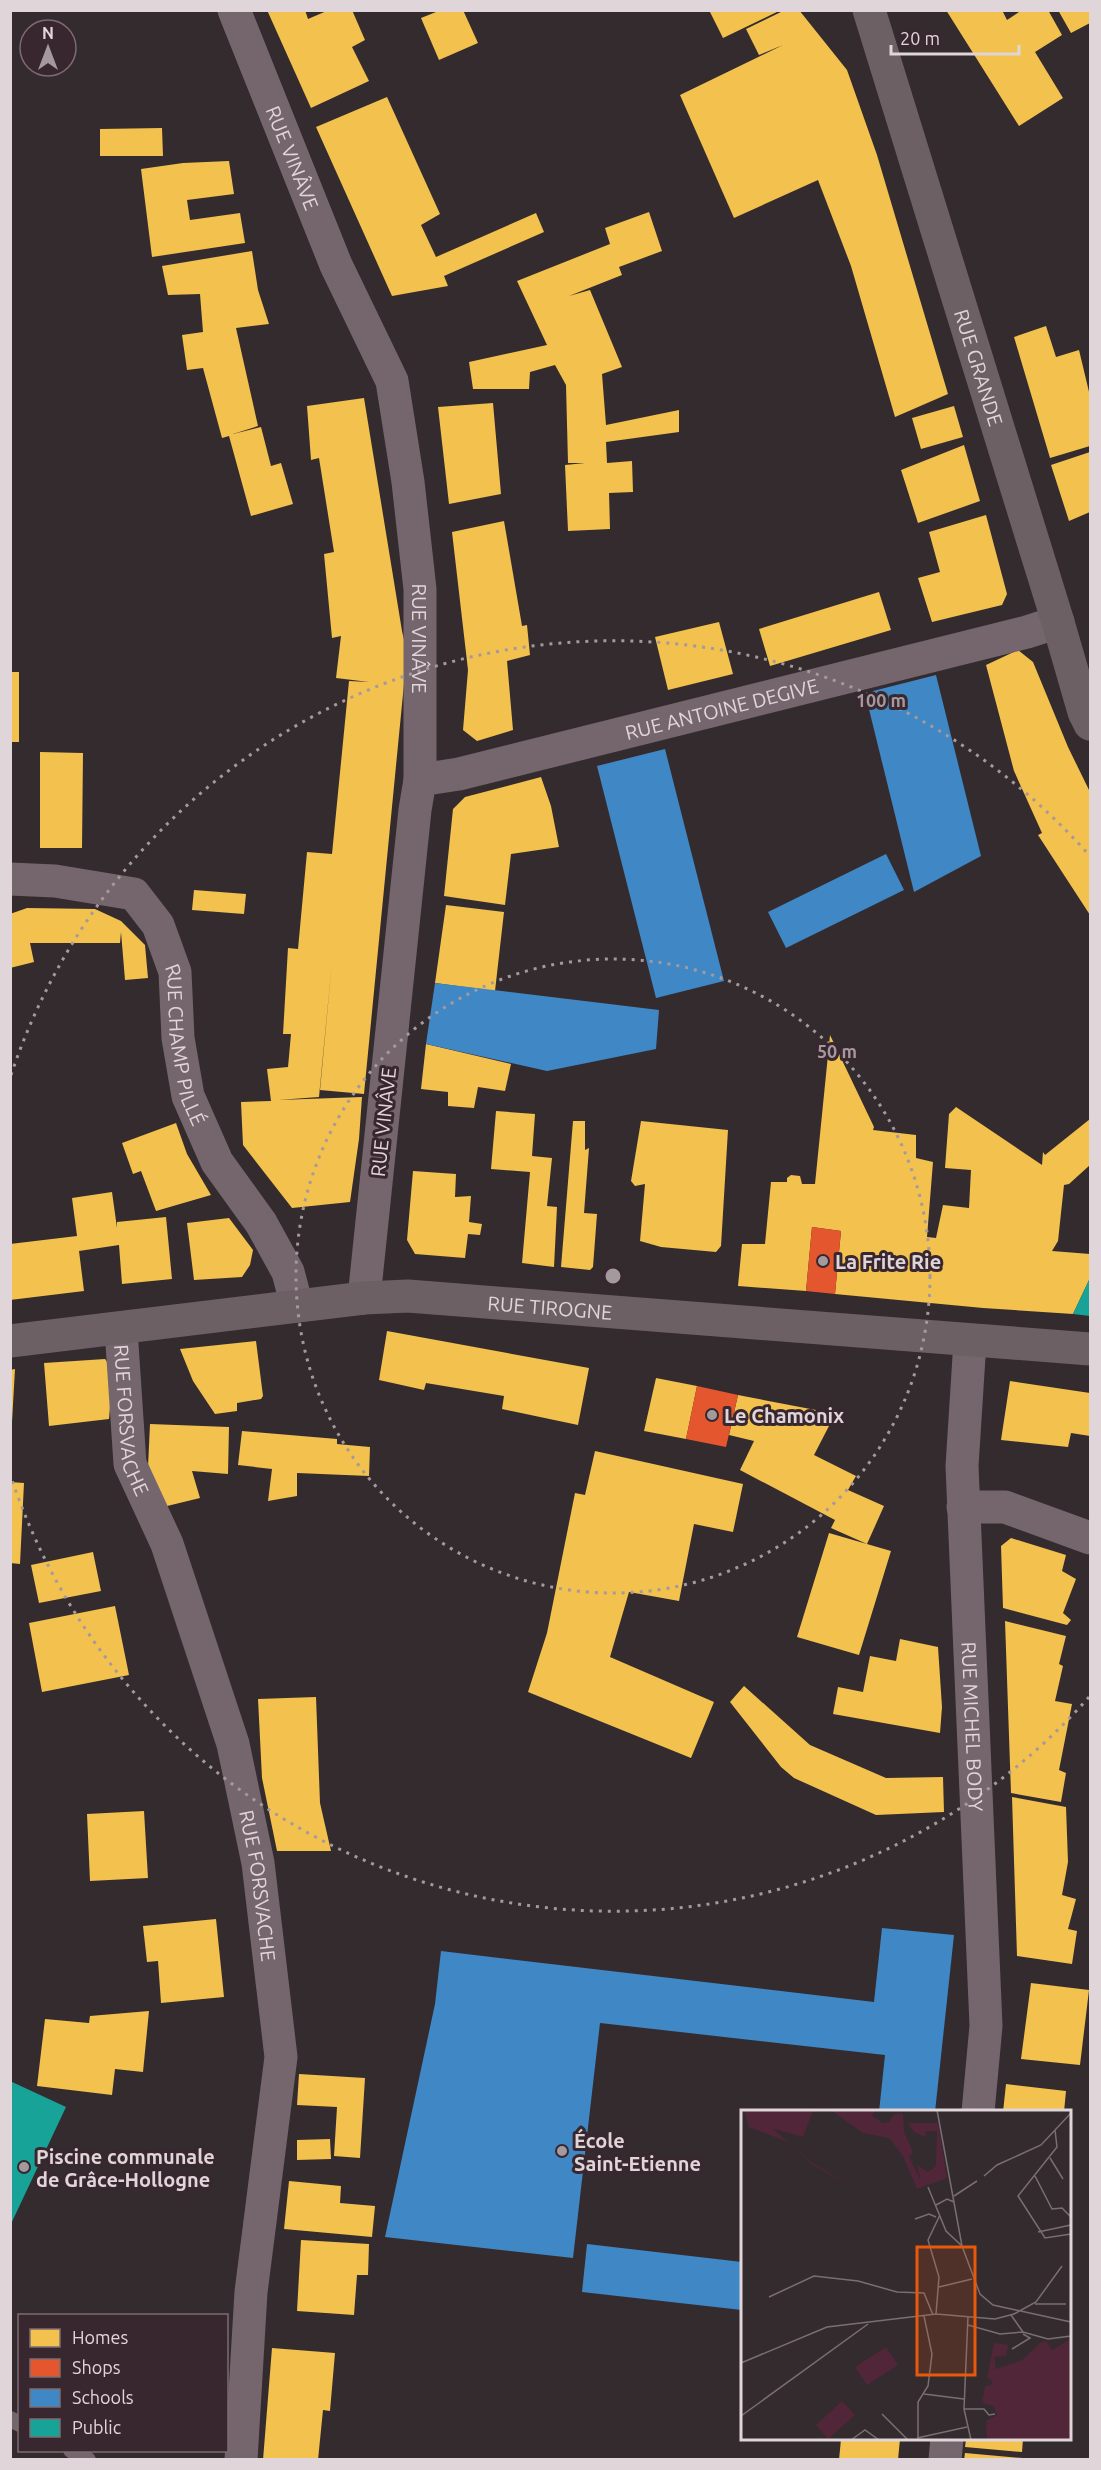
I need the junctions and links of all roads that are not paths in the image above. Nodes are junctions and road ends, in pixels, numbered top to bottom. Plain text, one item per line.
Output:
1 (234, 10) edge
2 (869, 10) edge
3 (1059, 622) junction
4 (1090, 724) edge
5 (420, 780) junction
6 (10, 879) edge
7 (364, 1298) junction
8 (297, 1306) junction
9 (121, 1329) junction
10 (10, 1341) edge
11 (970, 1341) junction
12 (1090, 1349) edge
13 (963, 1507) junction
14 (1090, 1538) edge
15 (978, 2110) edge
16 (946, 2440) edge
17 (73, 2452) edge
18 (88, 2460) edge
19 (241, 2460) edge
20 (945, 2460) edge

1 - 5 street, RUE VINÂVE
2 - 3 street, RUE GRANDE
3 - 4 street, RUE GRANDE
3 - 5 street, RUE ANTOINE DEGIVE
5 - 7 street, RUE VINÂVE
6 - 8 street, RUE CHAMP PILLÉ
7 - 8 street, RUE TIROGNE
7 - 11 street, RUE TIROGNE
8 - 9 street, RUE TIROGNE
9 - 10 street, RUE TIROGNE
9 - 19 street, RUE FORSVACHE
11 - 12 street, RUE TIROGNE
11 - 13 street, RUE MICHEL BODY
13 - 14 street
13 - 15 street, RUE MICHEL BODY
16 - 20 street
17 - 18 lane

